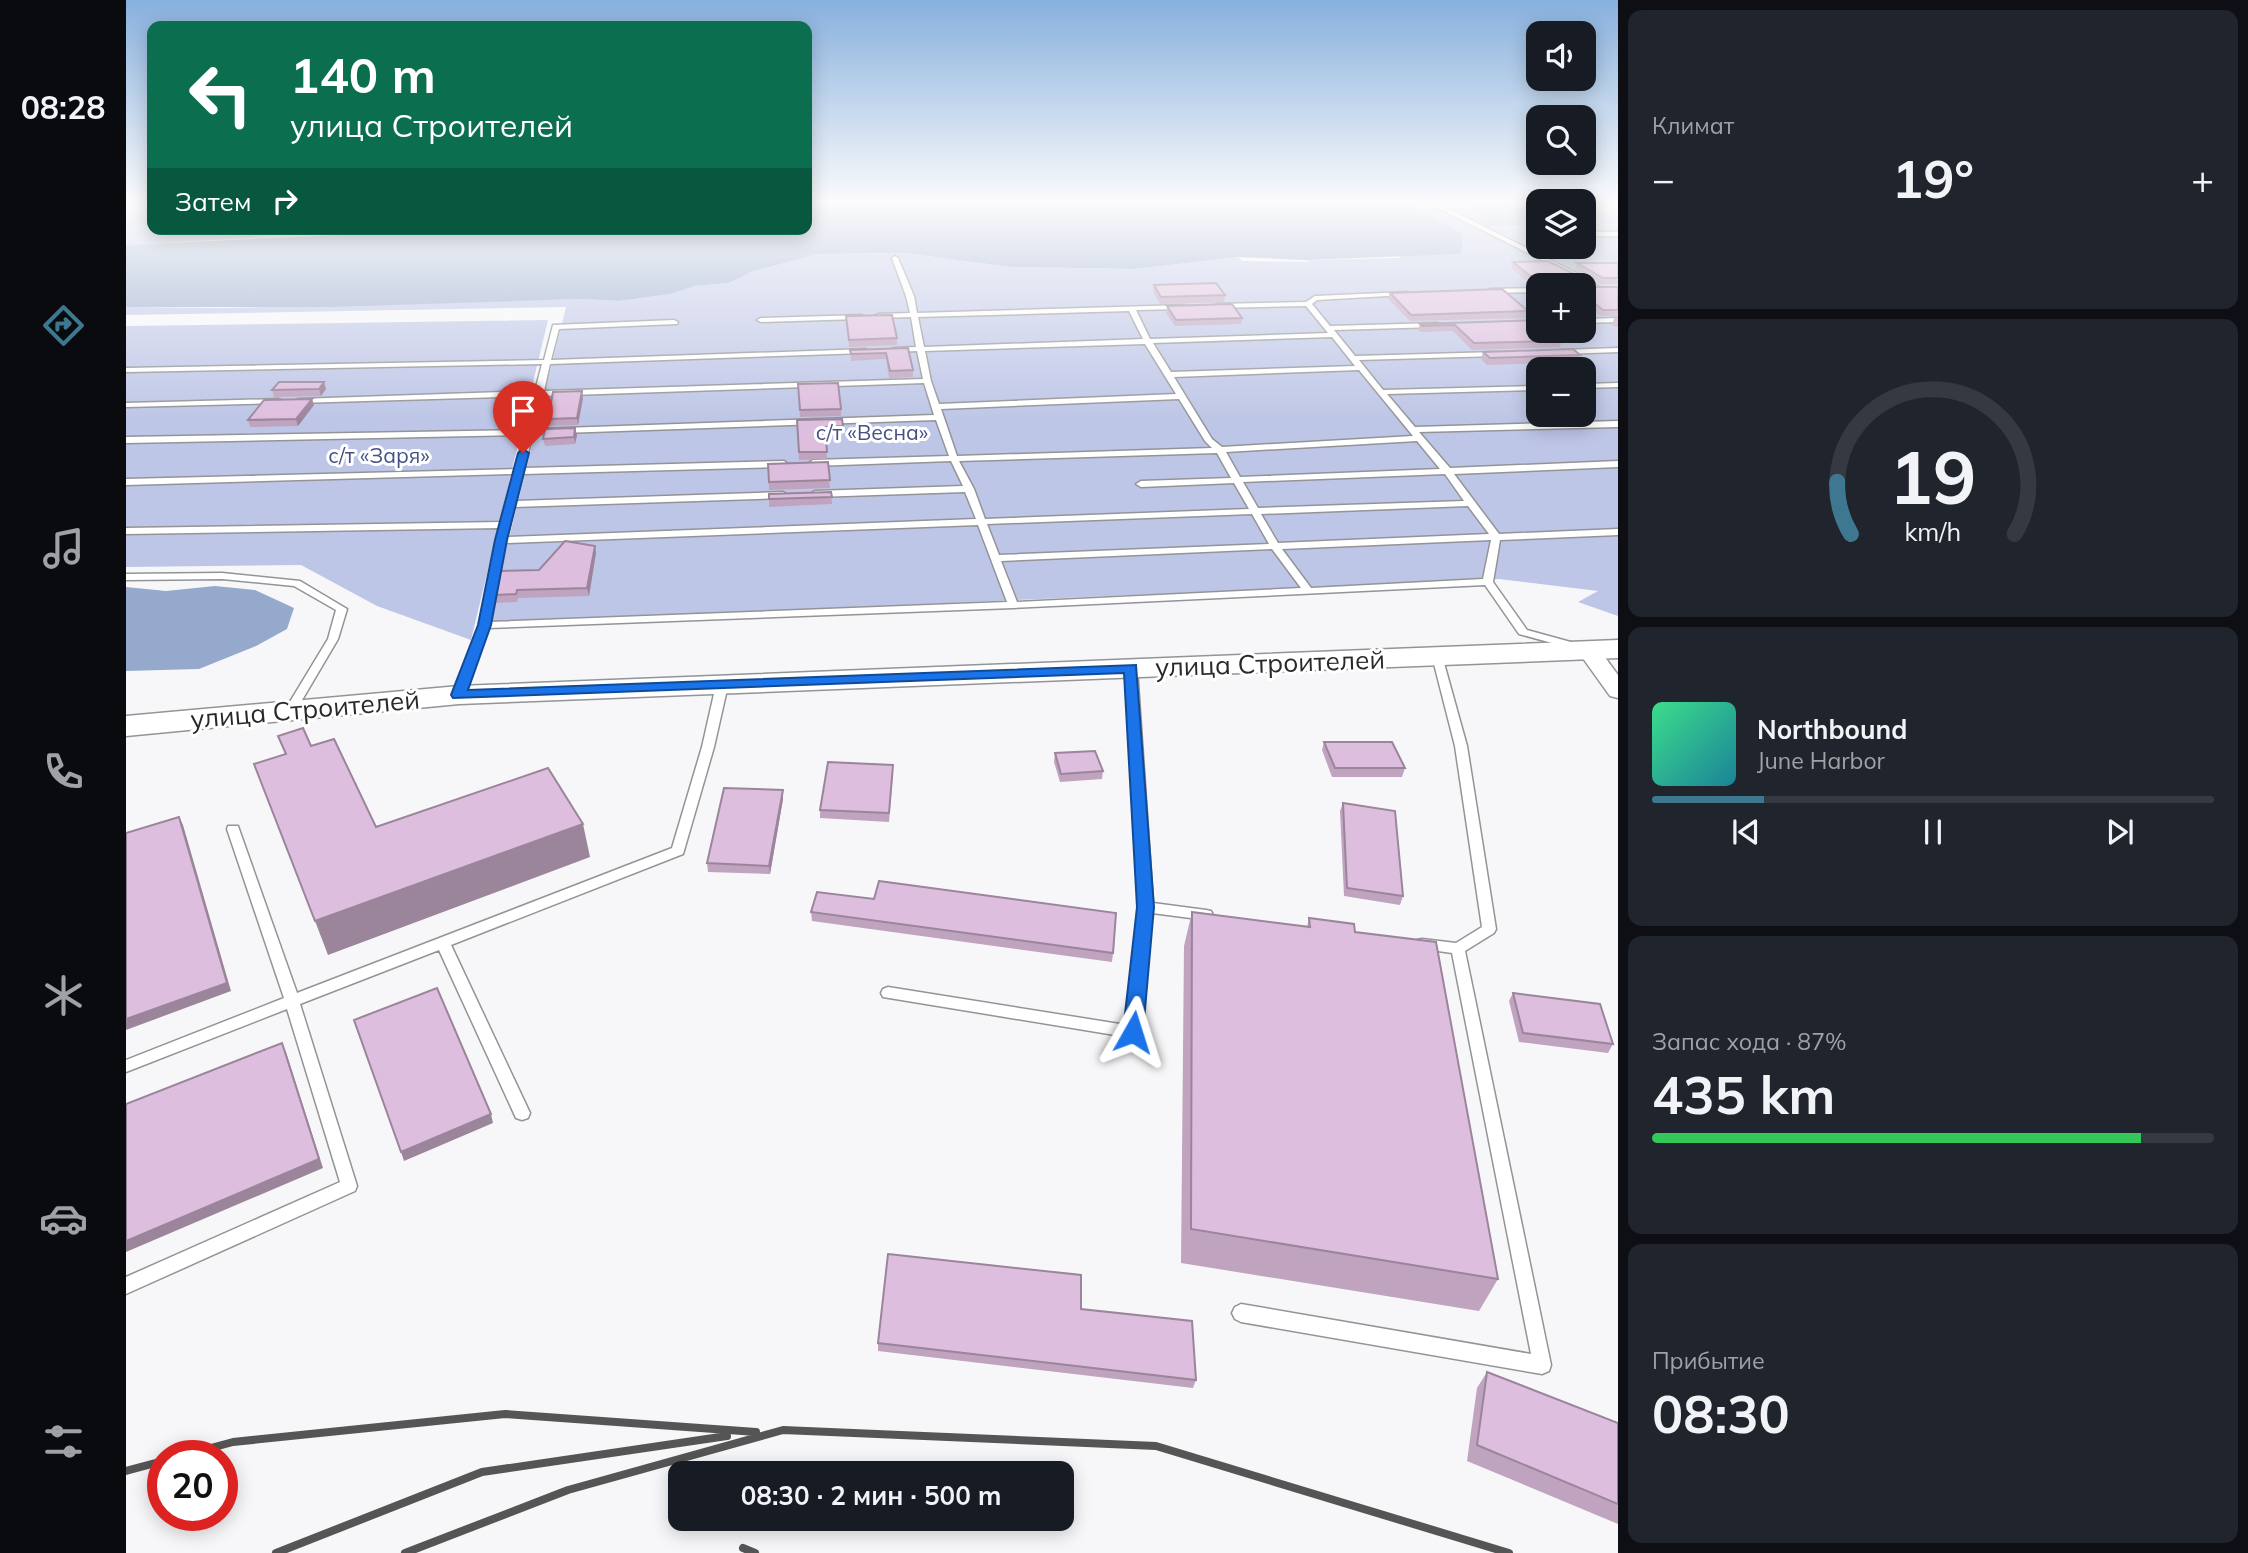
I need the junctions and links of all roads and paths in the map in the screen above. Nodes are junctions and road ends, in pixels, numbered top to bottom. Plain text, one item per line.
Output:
1 (902, 275) edge
2 (1575, 275) edge
3 (1598, 289) joint
4 (1608, 289) edge
5 (1526, 290) edge
6 (1486, 291) edge
7 (1420, 293) edge
8 (1308, 304) junction
9 (1213, 306) edge
10 (1185, 307) edge
11 (1131, 308) junction
12 (914, 315) junction
13 (761, 320) dead end
14 (1618, 320) edge
15 (1596, 321) edge
16 (674, 322) dead end
17 (1440, 324) edge
18 (1332, 331) junction
19 (1148, 342) junction
20 (922, 349) junction
21 (1618, 350) edge
22 (1549, 352) edge
23 (1507, 354) edge
24 (1354, 358) junction
25 (547, 362) junction
26 (1362, 368) junction
27 (126, 370) edge
28 (1167, 375) junction
29 (927, 381) junction
30 (1618, 385) edge
31 (1596, 386) edge
32 (1526, 388) edge
33 (1382, 392) junction
34 (538, 395) junction
35 (1181, 396) junction
36 (126, 405) edge
37 (937, 407) junction
38 (940, 417) junction
39 (1618, 424) edge
40 (1414, 430) junction
41 (529, 432) junction
42 (1421, 438) junction
43 (126, 440) edge
44 (1220, 450) junction
45 (954, 458) junction
46 (1618, 464) edge
47 (1447, 471) junction
48 (518, 474) junction
49 (1238, 479) junction
50 (126, 482) edge
51 (1141, 484) dead end
52 (970, 489) junction
53 (803, 494) edge
54 (789, 495) edge
55 (1472, 503) junction
56 (510, 504) junction
57 (1256, 513) junction
58 (982, 522) junction
59 (505, 526) junction
60 (126, 531) edge
61 (1618, 532) edge
62 (1496, 537) junction
63 (501, 540) junction
64 (1275, 545) junction
65 (995, 558) junction
66 (126, 577) edge
67 (1488, 582) junction
68 (1308, 591) junction
69 (1013, 605) junction
70 (484, 625) junction
71 (1603, 649) edge
72 (1437, 656) junction
73 (1131, 668) junction
74 (722, 685) junction
75 (1618, 691) edge
76 (458, 695) junction
77 (290, 710) junction
78 (126, 726) edge
79 (233, 829) dead end
80 (1146, 907) junction
81 (1227, 918) edge
82 (1404, 942) edge
83 (442, 943) junction
84 (1458, 949) junction
85 (888, 993) dead end
86 (292, 1001) junction
87 (126, 1066) edge
88 (522, 1114) dead end
89 (126, 1286) edge
90 (1241, 1313) dead end

1 - 12 lane
2 - 3 lane
3 - 4 lane
5 - 6 lane
7 - 8 lane
8 - 9 lane
8 - 18 lane
10 - 11 lane
11 - 12 lane
11 - 19 lane
12 - 13 lane
12 - 20 lane
14 - 15 lane
16 - 25 lane
17 - 18 lane
18 - 19 lane
18 - 24 lane
19 - 20 lane
19 - 28 lane
20 - 25 lane
20 - 29 lane
21 - 22 lane
23 - 24 lane
24 - 26 lane
25 - 27 lane
25 - 34 lane
26 - 28 lane
26 - 33 lane
28 - 35 lane
29 - 34 lane
29 - 37 lane
30 - 31 lane
32 - 33 lane
33 - 40 lane
34 - 36 lane
34 - 41 lane
35 - 37 lane
35 - 44 lane
37 - 38 lane
38 - 41 lane
38 - 45 lane
39 - 40 lane
40 - 42 lane
41 - 43 lane
41 - 48 lane
42 - 44 lane
42 - 47 lane
44 - 45 lane
44 - 49 lane
45 - 48 lane
45 - 52 lane
46 - 47 lane
47 - 49 lane
47 - 55 lane
48 - 50 lane
48 - 56 lane
49 - 51 lane
49 - 57 lane
52 - 53 lane
52 - 58 lane
54 - 56 lane
55 - 57 lane
55 - 62 lane
56 - 59 lane
57 - 58 lane
57 - 64 lane
58 - 63 lane
58 - 65 lane
59 - 60 lane
59 - 63 lane
61 - 62 lane
62 - 64 lane
62 - 67 lane
63 - 70 lane
64 - 65 lane
64 - 68 lane
65 - 69 lane
66 - 77 lane
67 - 68 lane
67 - 71 lane
68 - 69 lane
69 - 70 lane
70 - 76 lane
71 - 72 main road, улица Строителей
71 - 75 street
72 - 73 main road, улица Строителей
72 - 84 lane
73 - 74 main road, улица Строителей
73 - 80 lane
74 - 76 main road, улица Строителей
74 - 83 lane
76 - 77 main road, улица Строителей
77 - 78 main road, улица Строителей
79 - 86 lane
80 - 81 lane
80 - 85 lane
82 - 84 lane
83 - 86 lane
83 - 88 lane
84 - 90 lane
86 - 87 lane
86 - 89 lane

